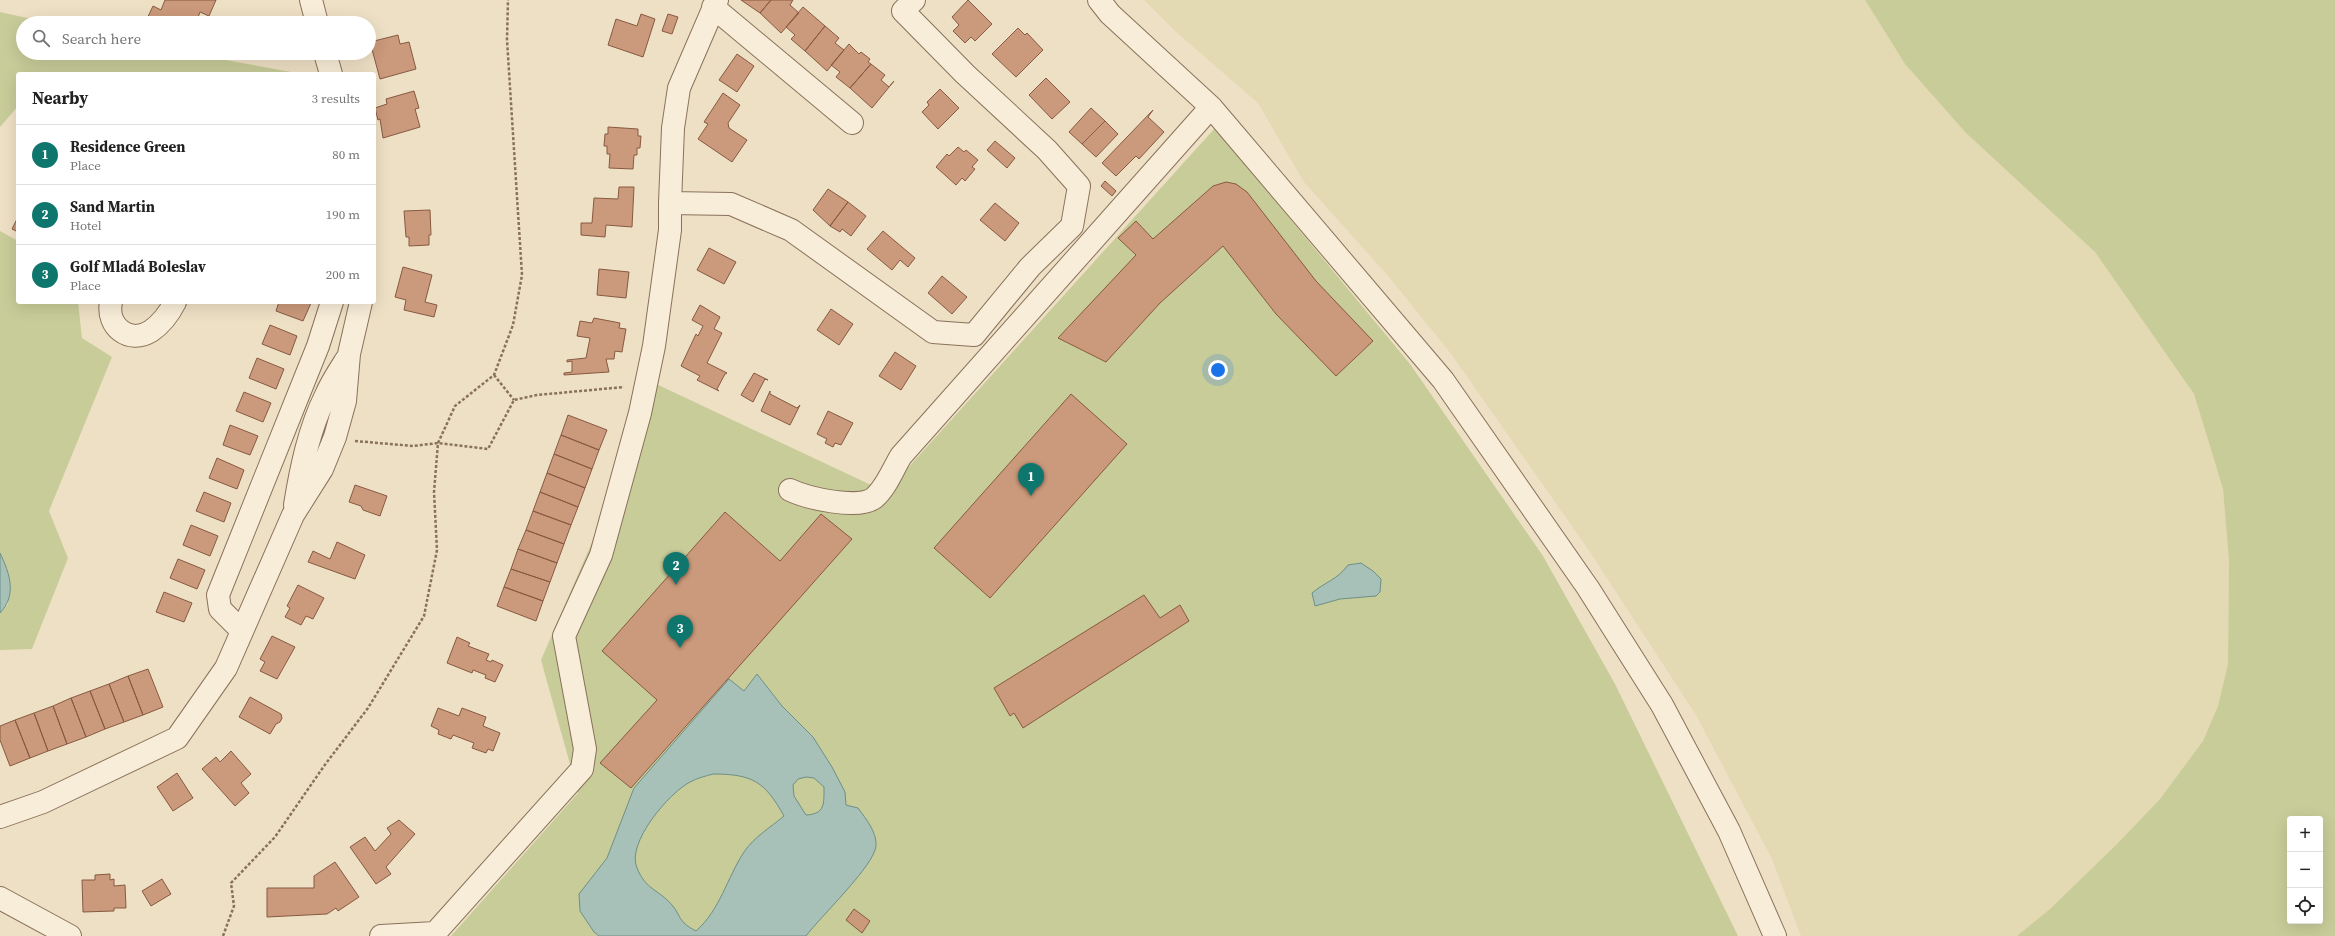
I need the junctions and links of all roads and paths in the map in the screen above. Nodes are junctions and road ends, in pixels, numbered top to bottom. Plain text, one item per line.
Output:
1 (311, 0) edge
2 (508, 0) edge
3 (1099, 0) edge
4 (715, 4) edge
5 (903, 4) edge
6 (315, 16) edge
7 (327, 60) edge
8 (330, 72) edge
9 (1211, 107) junction
10 (852, 123) dead end
11 (670, 203) junction
12 (110, 304) edge
13 (174, 304) edge
14 (331, 304) edge
15 (361, 304) edge
16 (349, 354) junction
17 (494, 375) junction
18 (646, 385) junction
19 (514, 400) junction
20 (335, 437) junction
21 (438, 443) junction
22 (790, 490) dead end
23 (293, 515) junction
24 (242, 631) junction
25 (0, 817) edge
26 (0, 898) edge
27 (70, 936) edge
28 (223, 936) edge
29 (381, 936) edge
30 (1775, 936) edge

1 - 6 street
2 - 17 path
3 - 9 street
4 - 10 street
4 - 11 street
5 - 11 street
7 - 8 street
9 - 22 street
9 - 30 street
11 - 18 street
12 - 13 street
14 - 24 street
15 - 16 street
16 - 20 street
16 - 23 street
17 - 19 path
17 - 21 path
18 - 19 path
18 - 29 street
19 - 21 path
20 - 21 path
20 - 23 street
21 - 28 path
23 - 24 street
24 - 25 street
26 - 27 street

